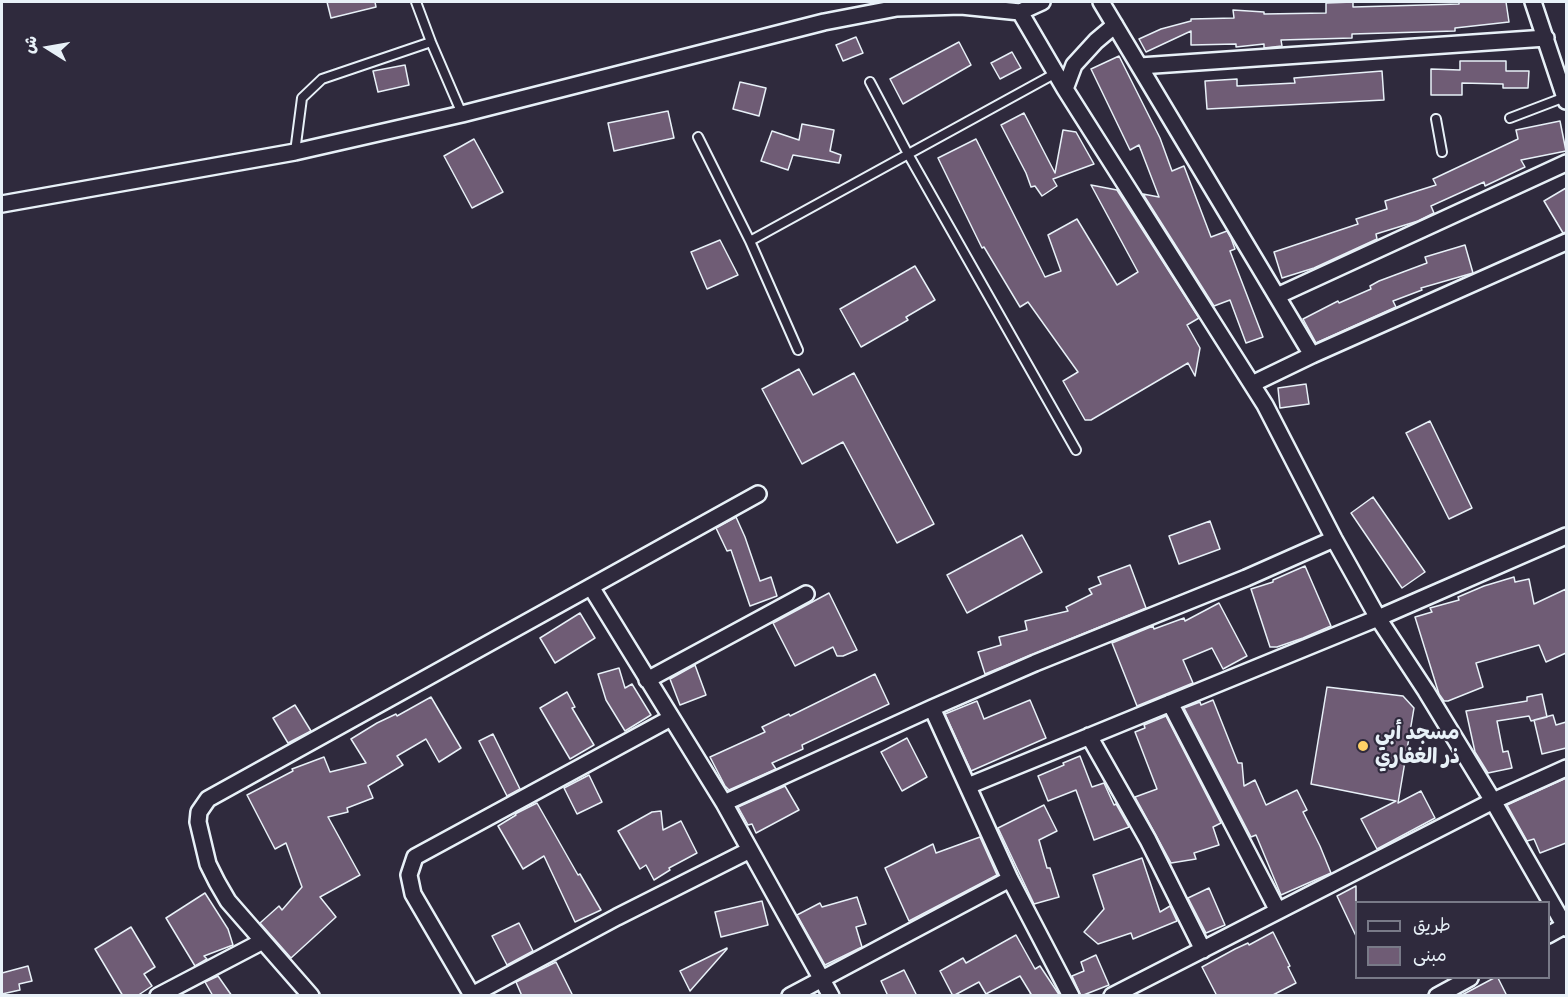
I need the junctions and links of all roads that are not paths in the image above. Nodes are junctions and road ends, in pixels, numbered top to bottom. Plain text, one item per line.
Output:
1 (416, 2) edge
2 (1101, 2) edge
3 (1533, 2) edge
4 (1032, 5) edge
5 (1115, 25) junction
6 (1546, 38) junction
7 (431, 42) junction
8 (1140, 66) junction
9 (1056, 73) junction
10 (870, 82) dead end
11 (1065, 89) junction
12 (1566, 99) edge
13 (462, 114) junction
14 (1510, 118) dead end
15 (1436, 119) dead end
16 (698, 137) dead end
17 (295, 152) junction
18 (1442, 152) dead end
19 (908, 154) junction
20 (1566, 164) edge
21 (2, 204) edge
22 (750, 241) junction
23 (1566, 242) edge
24 (1276, 296) junction
25 (798, 350) dead end
26 (1312, 355) junction
27 (1252, 384) junction
28 (1076, 450) dead end
29 (758, 494) dead end
30 (1566, 536) edge
31 (1334, 539) junction
32 (591, 587) junction
33 (806, 594) dead end
34 (1378, 618) junction
35 (647, 680) junction
36 (1170, 703) junction
37 (932, 708) junction
38 (671, 718) junction
39 (1089, 736) junction
40 (1566, 768) edge
41 (968, 786) junction
42 (1493, 801) junction
43 (724, 803) junction
44 (750, 850) junction
45 (1010, 879) junction
46 (1278, 911) junction
47 (1566, 926) edge
48 (1550, 934) edge
49 (262, 941) junction
50 (1203, 950) junction
51 (821, 979) junction
52 (1468, 979) edge
53 (471, 995) edge
54 (158, 996) edge
55 (311, 996) edge
56 (790, 996) edge
57 (831, 996) edge
58 (1071, 996) edge
59 (1112, 996) edge
60 (1437, 996) edge

1 - 7 lane
2 - 5 street
3 - 6 street
4 - 9 street
4 - 13 street
5 - 8 street
5 - 11 street
6 - 8 street
6 - 12 street
7 - 13 lane
7 - 17 lane
8 - 24 street
9 - 11 street
9 - 19 lane
10 - 19 lane
11 - 27 street
12 - 14 lane
13 - 17 street
15 - 18 lane
16 - 22 lane
17 - 21 street
19 - 22 lane
19 - 28 lane
20 - 24 street
22 - 25 lane
23 - 26 street
24 - 26 street
26 - 27 street
27 - 31 street
29 - 32 street
30 - 34 street
31 - 34 street
31 - 37 street
32 - 35 street
32 - 49 street
33 - 35 street
34 - 36 street
34 - 42 street
35 - 38 street
36 - 39 street
36 - 46 street
37 - 41 street
37 - 43 street
38 - 43 street
38 - 53 street
39 - 41 street
39 - 50 street
40 - 42 street
41 - 45 street
42 - 46 street
42 - 47 street
43 - 44 street
44 - 51 street
44 - 53 street
45 - 51 street
45 - 58 street
46 - 50 street
47 - 48 street
49 - 54 street
49 - 55 street
50 - 59 street
51 - 56 street
51 - 57 street
52 - 60 street

